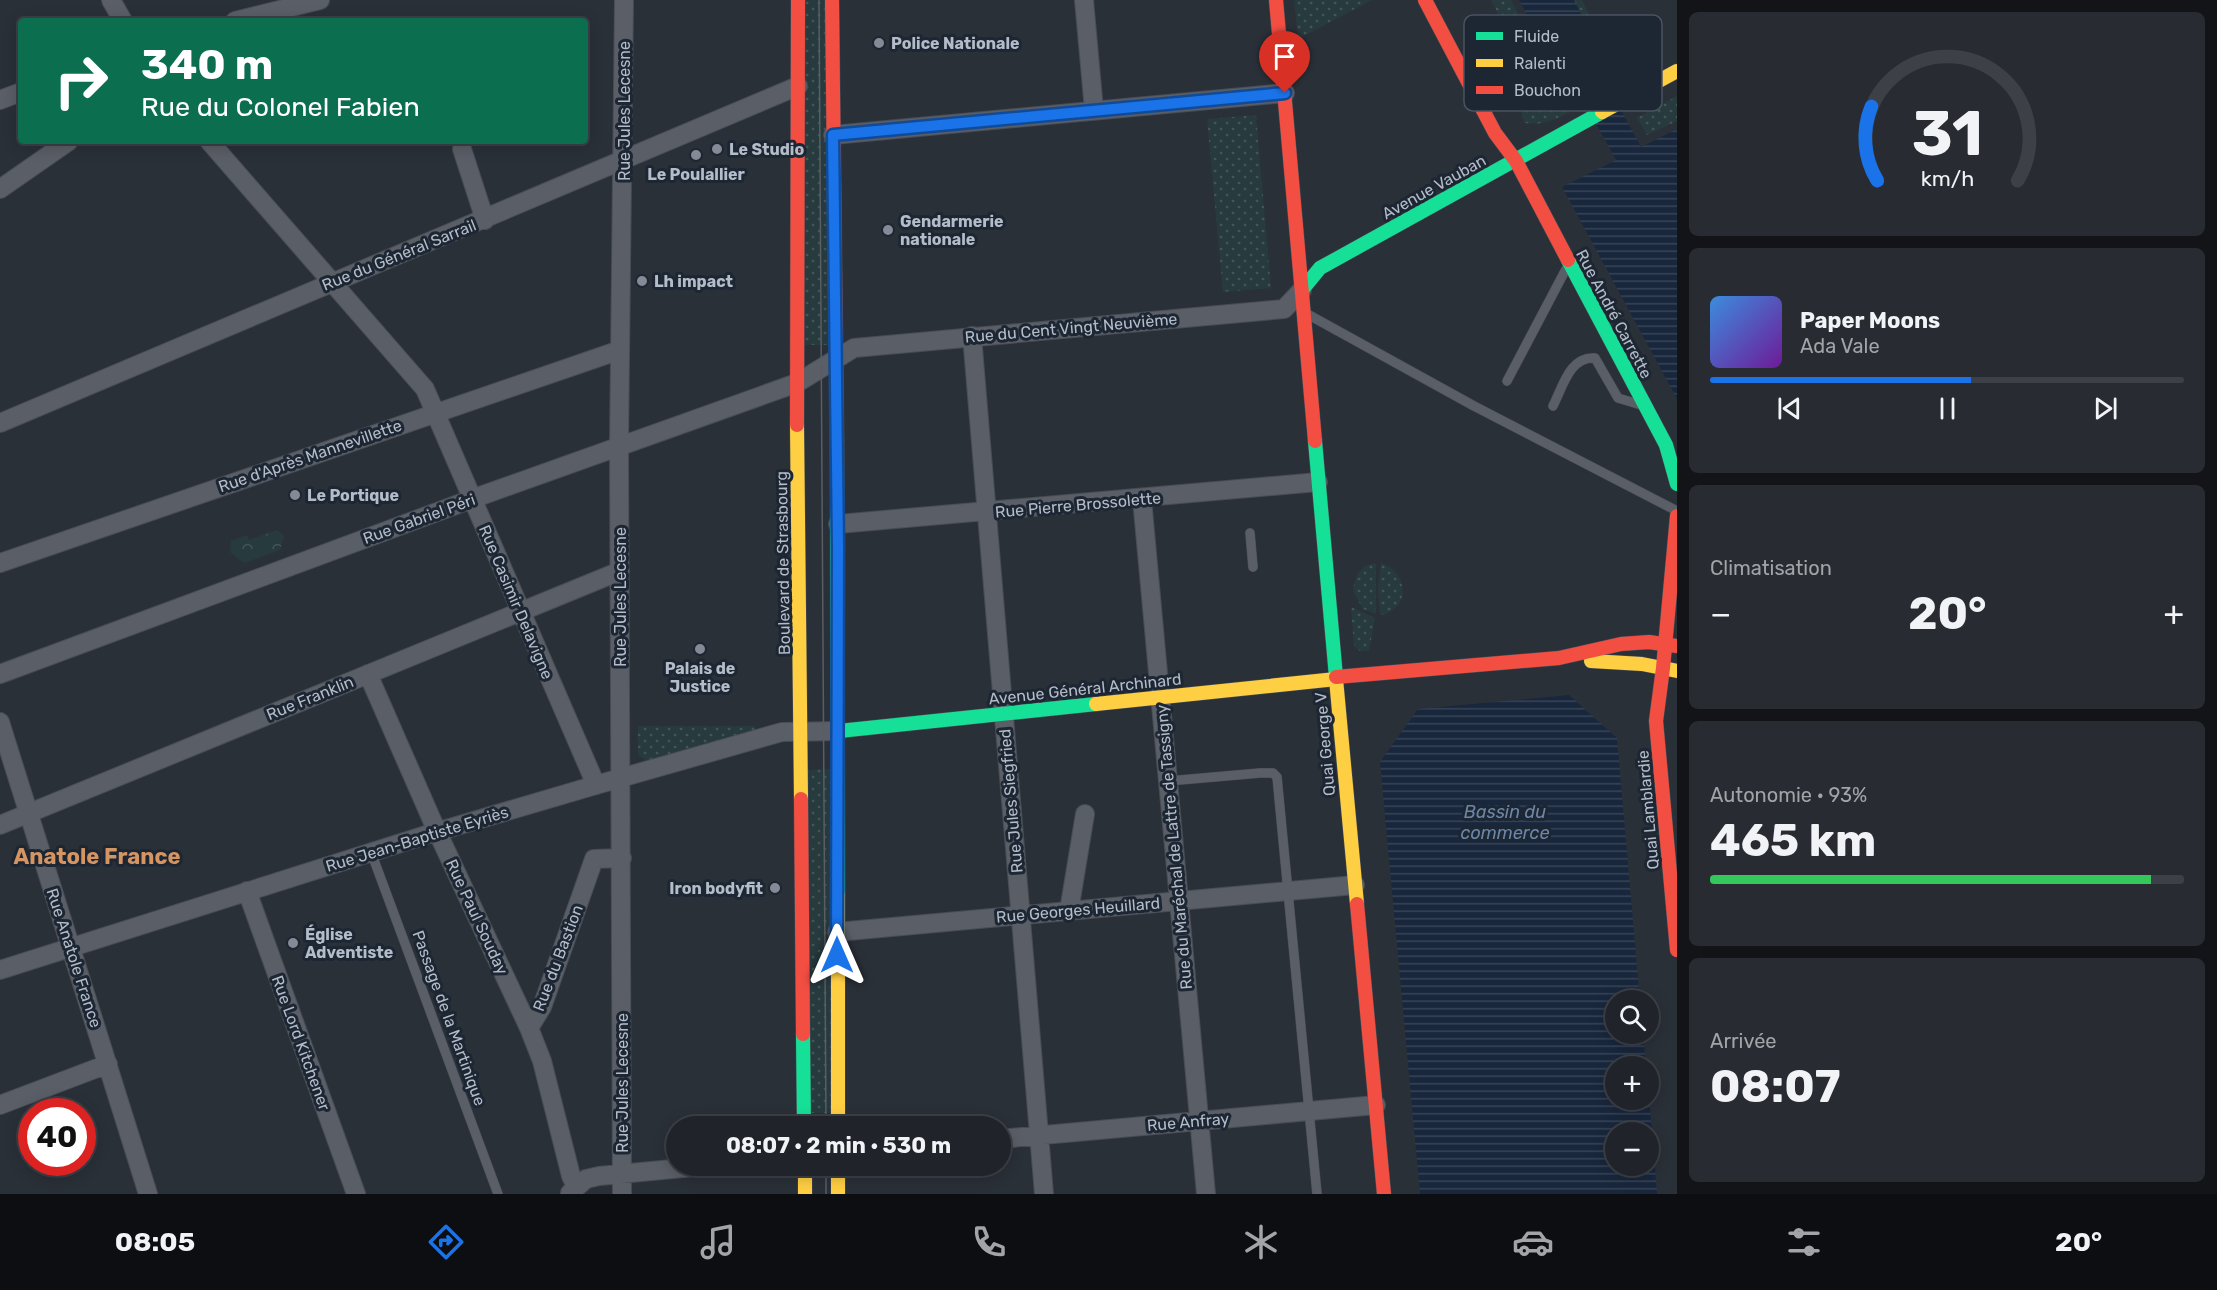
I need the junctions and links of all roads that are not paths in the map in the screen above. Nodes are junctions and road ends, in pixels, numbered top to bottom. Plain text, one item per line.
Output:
1 (111, 0) edge
2 (320, 0) edge
3 (624, 0) edge
4 (798, 0) edge
5 (832, 0) edge
6 (1084, 0) edge
7 (1276, 0) edge
8 (1425, 0) edge
9 (121, 18) edge
10 (247, 18) edge
11 (1677, 71) edge
12 (1464, 74) edge
13 (1662, 80) edge
14 (798, 86) junction
15 (18, 93) edge
16 (1285, 93) junction
17 (0, 100) edge
18 (1095, 110) junction
19 (1483, 111) edge
20 (1609, 111) edge
21 (833, 135) junction
22 (65, 144) edge
23 (212, 144) edge
24 (462, 149) dead end
25 (624, 161) junction
26 (1516, 161) junction
27 (0, 189) edge
28 (485, 220) junction
29 (1569, 264) junction
30 (332, 282) junction
31 (1302, 290) junction
32 (1304, 312) junction
33 (972, 336) junction
34 (620, 350) junction
35 (835, 360) junction
36 (1507, 381) dead end
37 (797, 383) junction
38 (1553, 406) dead end
39 (1646, 407) junction
40 (435, 412) junction
41 (0, 423) edge
42 (619, 446) junction
43 (1318, 482) junction
44 (1677, 484) edge
45 (472, 499) junction
46 (1142, 499) junction
47 (987, 513) junction
48 (1677, 514) edge
49 (838, 524) junction
50 (1250, 533) dead end
51 (0, 563) edge
52 (1253, 567) dead end
53 (620, 571) junction
54 (520, 612) junction
55 (1671, 645) edge
56 (1559, 658) junction
57 (1670, 669) edge
58 (0, 674) edge
59 (368, 674) junction
60 (1336, 679) junction
61 (1161, 698) junction
62 (1004, 714) junction
63 (0, 722) edge
64 (839, 731) junction
65 (801, 732) junction
66 (621, 779) junction
67 (1168, 781) junction
68 (596, 785) junction
69 (29, 814) junction
70 (1085, 814) dead end
71 (0, 825) edge
72 (438, 832) junction
73 (371, 852) junction
74 (622, 858) junction
75 (1355, 885) junction
76 (247, 891) junction
77 (1288, 891) junction
78 (1179, 901) junction
79 (1069, 910) junction
80 (1021, 915) junction
81 (837, 932) junction
82 (1677, 941) edge
83 (70, 946) junction
84 (0, 970) edge
85 (529, 1028) junction
86 (108, 1064) junction
87 (0, 1105) edge
88 (1376, 1105) junction
89 (1308, 1111) junction
90 (804, 1116) edge
91 (838, 1116) edge
92 (1199, 1121) junction
93 (1040, 1136) junction
94 (1011, 1138) edge
95 (666, 1170) edge
96 (622, 1174) junction
97 (805, 1176) edge
98 (838, 1176) edge
99 (573, 1190) edge
100 (148, 1194) edge
101 (356, 1194) edge
102 (498, 1194) edge
103 (622, 1194) edge
104 (805, 1194) edge
105 (838, 1194) edge
106 (1044, 1194) edge
107 (1206, 1194) edge
108 (1317, 1194) edge
109 (1384, 1194) edge

1 - 9 street
2 - 10 street
3 - 25 street, Rue Jules Lecesne
4 - 14 main road, Boulevard de Strasbourg
5 - 21 main road
6 - 18 street
7 - 16 main road, Quai George V
8 - 12 main road, Rue André Carrette
11 - 13 main road, Avenue Vauban
14 - 25 street, Rue du Général Sarrail
14 - 37 main road, Boulevard de Strasbourg
15 - 17 street
16 - 18 street
16 - 31 main road, Quai George V
18 - 21 street
19 - 26 main road, Rue André Carrette
20 - 26 main road, Avenue Vauban
21 - 35 main road
22 - 27 street
23 - 30 street, Rue Casimir Delavigne
24 - 28 street
25 - 28 street, Rue du Général Sarrail
25 - 34 street, Rue Jules Lecesne
26 - 29 main road, Rue André Carrette
26 - 31 main road, Avenue Vauban
28 - 30 street, Rue du Général Sarrail
29 - 36 lane
29 - 39 main road, Rue André Carrette
30 - 40 street, Rue Casimir Delavigne
30 - 41 street, Rue du Général Sarrail
31 - 32 main road, Quai George V
31 - 33 street, Rue du Cent Vingt Neuvième
32 - 43 main road, Quai George V
32 - 48 lane
33 - 35 street, Rue du Cent Vingt Neuvième
33 - 47 street, Rue Jules Siegfried
34 - 40 street, Rue d'Après Mannevillette
34 - 42 street, Rue Jules Lecesne
35 - 37 street, Rue Gabriel Péri
35 - 49 main road
37 - 42 street, Rue Gabriel Péri
37 - 65 main road, Boulevard de Strasbourg
38 - 39 lane
39 - 44 main road, Rue André Carrette
40 - 45 street, Rue Casimir Delavigne
40 - 51 street, Rue d'Après Mannevillette
42 - 45 street, Rue Gabriel Péri
42 - 53 street, Rue Jules Lecesne
43 - 46 street, Rue Pierre Brossolette
43 - 60 main road, Quai George V
45 - 54 street, Rue Casimir Delavigne
45 - 58 street, Rue Gabriel Péri
46 - 47 street, Rue Pierre Brossolette
46 - 61 street, Rue du Maréchal de Lattre de Tassigny
47 - 49 street, Rue Pierre Brossolette
47 - 62 street, Rue Jules Siegfried
48 - 55 main road
49 - 64 main road
50 - 52 lane
53 - 54 street, Rue Franklin
53 - 66 street, Rue Jules Lecesne
54 - 59 street, Rue Franklin
54 - 68 street, Rue Casimir Delavigne
55 - 56 main road
55 - 57 main road
56 - 57 main road
56 - 60 main road, Avenue Général Archinard
57 - 82 main road, Quai Lamblardie
59 - 69 street, Rue Franklin
59 - 72 street, Rue Paul Souday
60 - 61 main road, Avenue Général Archinard
60 - 75 main road, Quai George V
61 - 62 main road, Avenue Général Archinard
61 - 67 street, Rue du Maréchal de Lattre de Tassigny
62 - 64 main road, Avenue Général Archinard
62 - 80 street, Rue Jules Siegfried
63 - 69 street, Rue Anatole France
64 - 65 street, Rue Jean-Baptiste Eyriès
64 - 81 main road
65 - 66 street, Rue Jean-Baptiste Eyriès
65 - 90 main road, Boulevard de Strasbourg
66 - 68 street, Rue Jean-Baptiste Eyriès
66 - 74 street, Rue Jules Lecesne
67 - 77 lane
67 - 78 street, Rue du Maréchal de Lattre de Tassigny
68 - 72 street, Rue Jean-Baptiste Eyriès
69 - 71 street, Rue Franklin
69 - 83 street, Rue Anatole France
70 - 79 street
72 - 73 street, Rue Jean-Baptiste Eyriès
72 - 85 street, Rue Paul Souday
73 - 76 street, Rue Jean-Baptiste Eyriès
73 - 102 lane, Passage de la Martinique
74 - 85 street, Rue du Bastion
74 - 96 street, Rue Jules Lecesne
75 - 77 street, Rue Georges Heuillard
75 - 88 main road, Quai George V
76 - 83 street, Rue Jean-Baptiste Eyriès
76 - 101 street, Rue Lord Kitchener
77 - 78 street, Rue Georges Heuillard
77 - 89 lane
78 - 79 street, Rue Georges Heuillard
78 - 92 street, Rue du Maréchal de Lattre de Tassigny
79 - 80 street, Rue Georges Heuillard
80 - 81 street, Rue Georges Heuillard
80 - 93 street, Rue Jules Siegfried
81 - 91 main road
83 - 84 street, Rue Jean-Baptiste Eyriès
83 - 86 street, Rue Anatole France
85 - 99 street, Rue du Bastion
86 - 87 street
86 - 100 street, Rue Anatole France
88 - 89 street, Rue Anfray
88 - 109 main road, Quai George V
89 - 92 street, Rue Anfray
89 - 108 lane
92 - 93 street, Rue Anfray
92 - 107 street, Rue du Maréchal de Lattre de Tassigny
93 - 94 street, Rue Anfray
93 - 106 street, Rue Jules Siegfried
95 - 96 street
96 - 99 street
96 - 103 street, Rue Jules Lecesne
97 - 104 main road
98 - 105 main road

